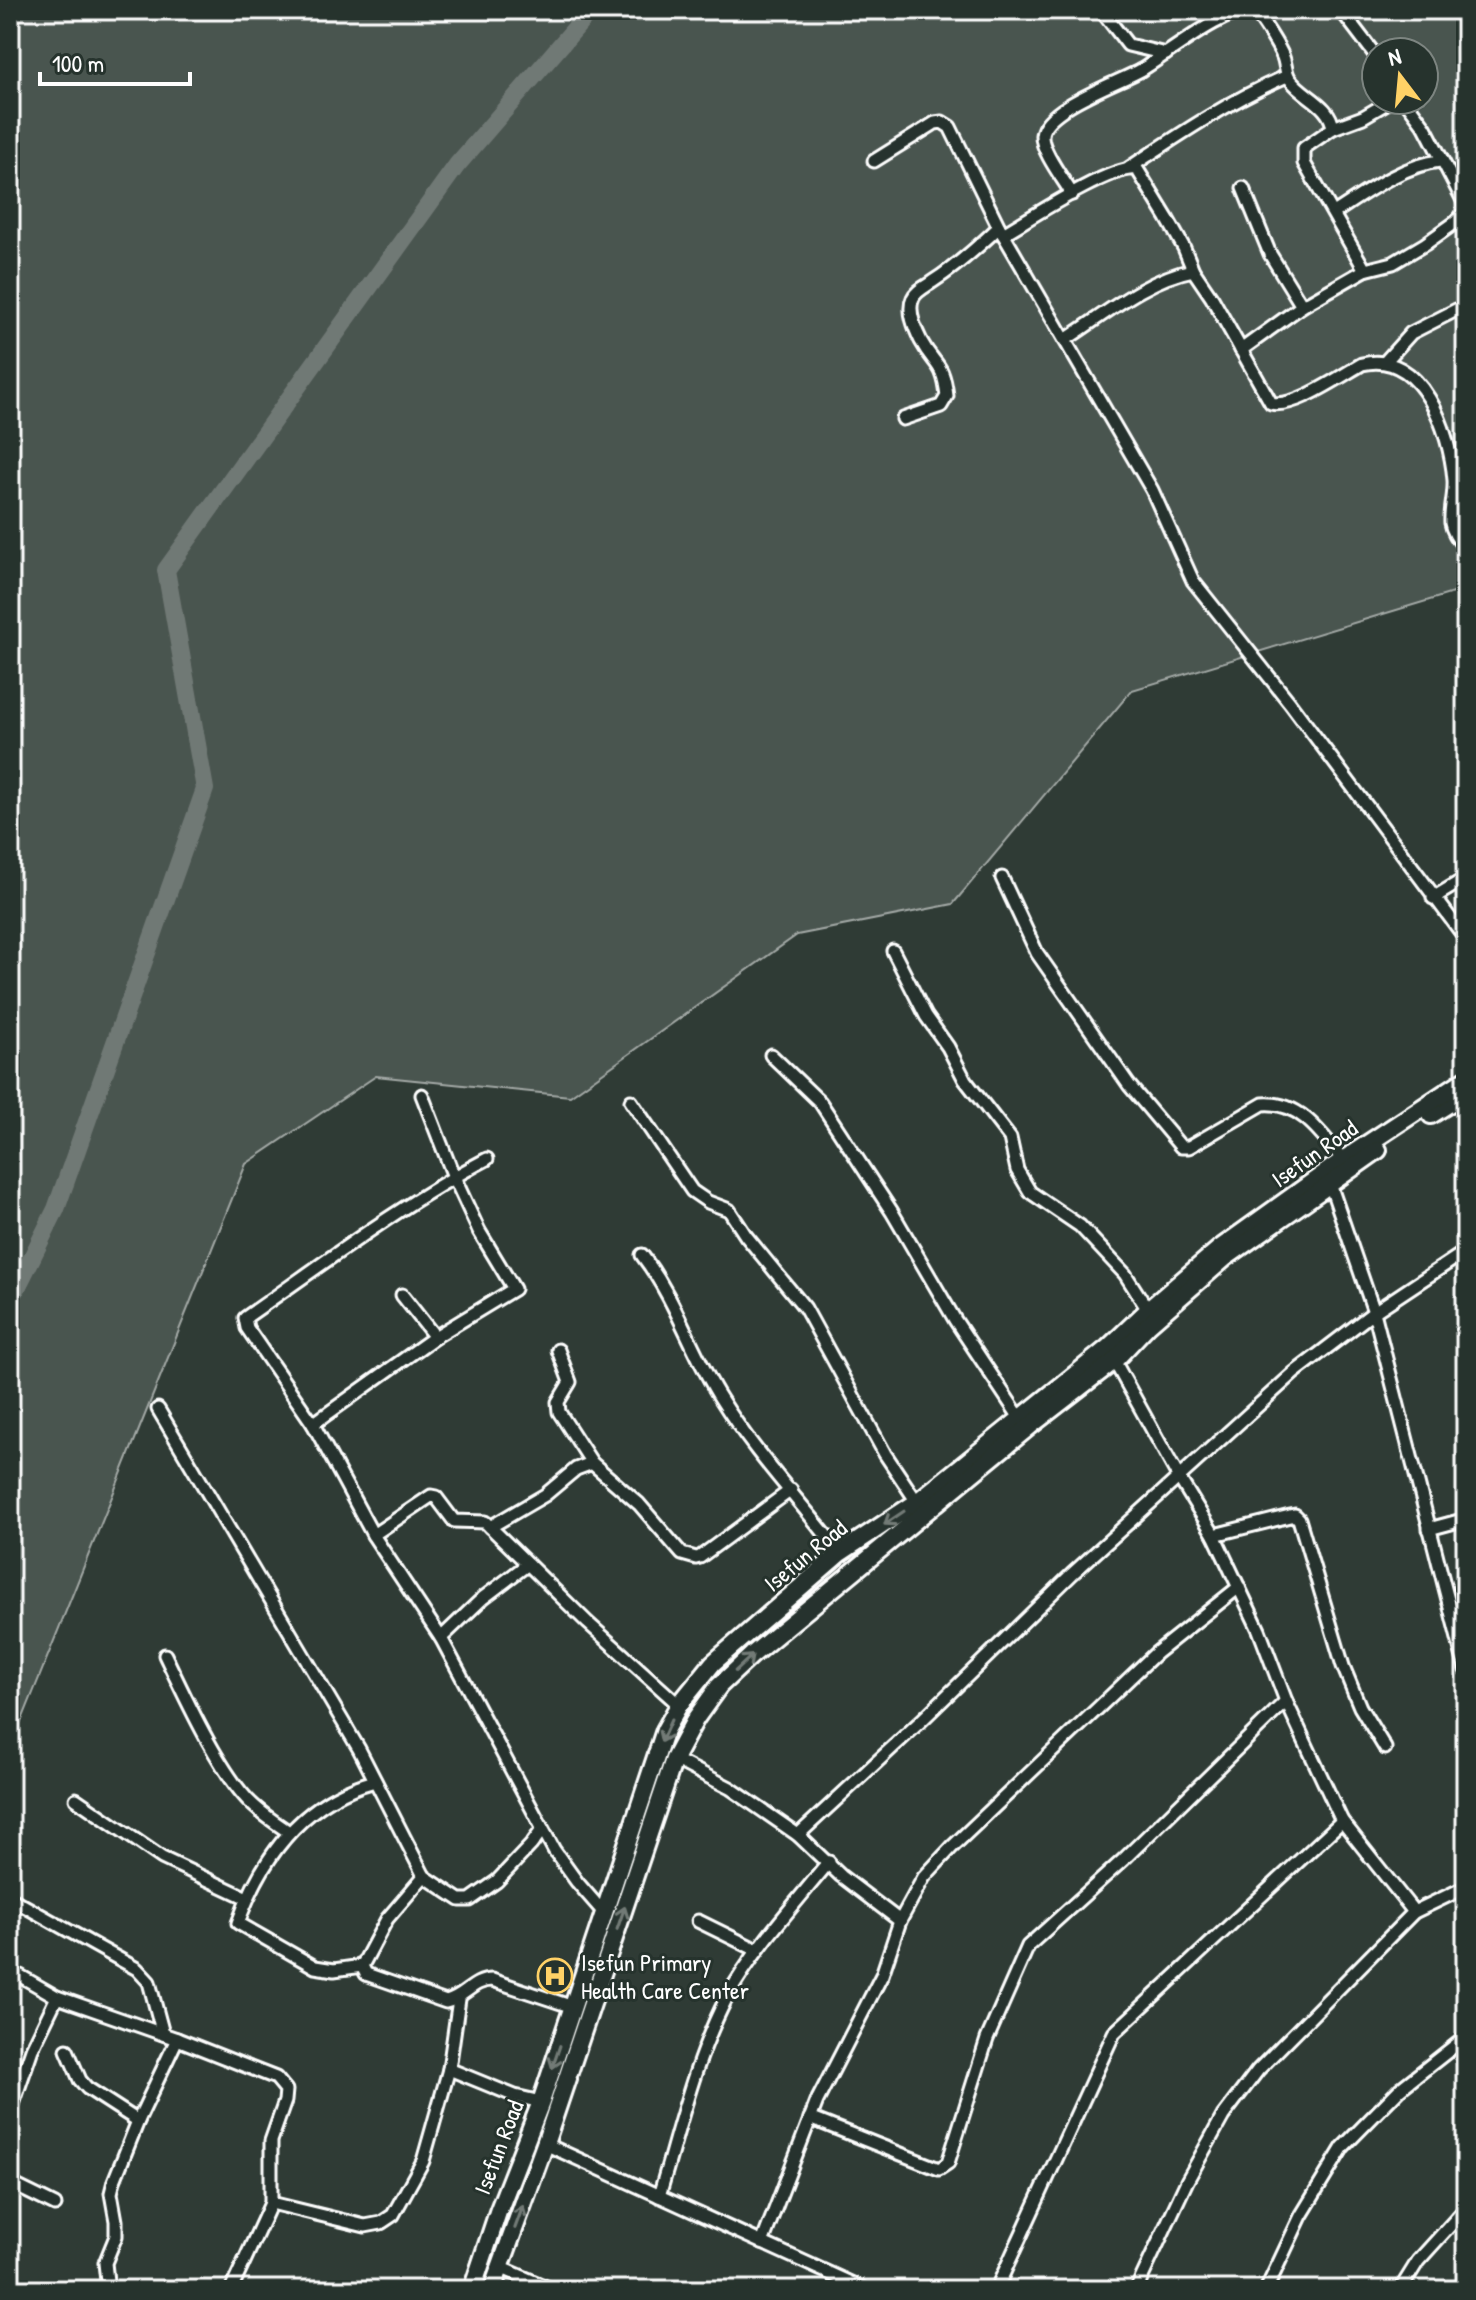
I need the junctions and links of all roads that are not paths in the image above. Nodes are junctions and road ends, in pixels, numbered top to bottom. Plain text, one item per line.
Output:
1 (1101, 10) edge
2 (1341, 10) edge
3 (1259, 14) edge
4 (1361, 36) edge
5 (1166, 54) junction
6 (1287, 76) junction
7 (1365, 116) edge
8 (1417, 116) edge
9 (1333, 128) junction
10 (874, 161) dead end
11 (1440, 161) junction
12 (1129, 168) junction
13 (1243, 188) dead end
14 (1072, 194) junction
15 (1466, 209) edge
16 (1334, 213) junction
17 (1001, 230) junction
18 (1193, 270) junction
19 (1365, 270) junction
20 (1466, 305) edge
21 (1302, 306) junction
22 (1065, 340) junction
23 (1241, 350) junction
24 (1385, 362) junction
25 (903, 419) dead end
26 (1466, 550) edge
27 (1002, 878) dead end
28 (1466, 878) edge
29 (1433, 898) junction
30 (1466, 939) edge
31 (893, 951) dead end
32 (771, 1055) dead end
33 (1466, 1079) edge
34 (1466, 1093) edge
35 (422, 1095) dead end
36 (631, 1101) dead end
37 (487, 1159) dead end
38 (1343, 1160) junction
39 (454, 1177) junction
40 (1330, 1184) junction
41 (1466, 1251) edge
42 (642, 1255) dead end
43 (402, 1295) dead end
44 (1148, 1310) junction
45 (1374, 1312) junction
46 (435, 1337) junction
47 (558, 1350) dead end
48 (1111, 1355) junction
49 (158, 1409) dead end
50 (1020, 1418) junction
51 (313, 1424) junction
52 (592, 1463) junction
53 (1178, 1476) junction
54 (791, 1490) junction
55 (917, 1502) junction
56 (1466, 1519) edge
57 (490, 1527) junction
58 (1429, 1529) junction
59 (373, 1535) junction
60 (1214, 1535) junction
61 (840, 1553) junction
62 (528, 1564) junction
63 (1239, 1587) junction
64 (441, 1638) junction
65 (165, 1655) dead end
66 (1466, 1670) edge
67 (1286, 1701) junction
68 (679, 1705) junction
69 (1385, 1748) dead end
70 (674, 1759) junction
71 (375, 1781) junction
72 (76, 1799) dead end
73 (1342, 1821) junction
74 (542, 1830) junction
75 (289, 1832) junction
76 (798, 1835) junction
77 (531, 1845) junction
78 (554, 1850) junction
79 (829, 1862) junction
80 (424, 1876) junction
81 (1466, 1887) edge
82 (10, 1898) edge
83 (247, 1898) junction
84 (1414, 1912) junction
85 (604, 1913) junction
86 (698, 1921) dead end
87 (900, 1921) junction
88 (757, 1950) junction
89 (362, 1966) junction
90 (10, 1970) edge
91 (57, 1997) junction
92 (459, 1999) junction
93 (573, 2007) junction
94 (163, 2034) junction
95 (1466, 2037) edge
96 (177, 2039) junction
97 (67, 2050) dead end
98 (449, 2069) junction
99 (541, 2102) junction
100 (10, 2113) edge
101 (810, 2118) junction
102 (138, 2121) junction
103 (545, 2144) junction
104 (10, 2183) edge
105 (659, 2196) junction
106 (271, 2203) junction
107 (55, 2205) dead end
108 (1466, 2208) edge
109 (762, 2243) junction
110 (500, 2267) junction
111 (108, 2290) edge
112 (231, 2290) edge
113 (472, 2290) edge
114 (492, 2290) edge
115 (553, 2290) edge
116 (866, 2290) edge
117 (996, 2290) edge
118 (1136, 2290) edge
119 (1266, 2290) edge
120 (1400, 2290) edge

1 - 5 street
2 - 4 street
3 - 5 street
3 - 6 street
5 - 14 street
6 - 9 street
6 - 12 street
7 - 9 street
8 - 11 street
9 - 16 street
10 - 17 street
11 - 15 street
11 - 16 street
12 - 14 street
12 - 18 street
13 - 21 street
14 - 17 street
15 - 19 street
16 - 19 street
17 - 22 street
17 - 25 street
18 - 22 street
18 - 23 street
19 - 21 street
20 - 24 street
21 - 23 street
22 - 29 street
23 - 24 street
24 - 26 street
27 - 38 street
28 - 29 street
29 - 30 street
31 - 44 street
32 - 50 street
33 - 38 street, Isefun Road
34 - 40 street, Isefun Road
35 - 39 street
36 - 55 street
37 - 39 street
38 - 44 street, Isefun Road
39 - 46 street
39 - 51 street
40 - 45 street
40 - 48 street, Isefun Road
41 - 45 street
42 - 54 street
43 - 46 street
44 - 48 street, Isefun Road
45 - 53 street
45 - 58 street
46 - 51 street
47 - 52 street
48 - 50 street, Isefun Road
48 - 53 street
70 -> 48 street, Isefun Road
49 - 71 street
50 - 55 street, Isefun Road
51 - 59 street
52 - 54 street
52 - 57 street
53 - 60 street
53 - 76 street
54 - 61 street
55 -> 61 street, Isefun Road
56 - 58 street
57 - 59 street
57 - 62 street
58 - 66 street
59 - 64 street
60 - 63 street
60 - 69 street
61 - 68 street, Isefun Road
62 - 64 street
62 - 68 street
63 - 67 street
63 - 87 street
64 - 74 street
65 - 75 street
67 - 73 street
67 - 101 street
68 -> 85 street, Isefun Road
70 - 76 street
103 -> 70 street, Isefun Road
71 - 75 street
71 - 80 street
72 - 83 street
73 - 84 street
73 - 117 street
74 - 77 street
74 - 78 street
75 - 83 street
76 - 79 street
77 - 78 street
77 - 80 street
78 - 85 street
79 - 87 street
79 - 88 street
80 - 89 street
81 - 84 street
82 - 94 street
83 - 89 street
84 - 118 street
85 - 93 street, Isefun Road
86 - 88 street
87 - 101 street
88 - 105 street
89 - 92 street
90 - 91 street
91 - 94 street
91 - 100 street
92 - 93 street
92 - 98 street
93 -> 99 street, Isefun Road
94 - 96 street
95 - 119 street
96 - 102 street
96 - 106 street
97 - 102 street
98 - 99 street
98 - 106 street
99 - 113 street, Isefun Road
101 - 109 street
102 - 111 street
103 - 105 street
110 -> 103 street, Isefun Road
104 - 107 street
105 - 109 street
106 - 112 street
108 - 120 street
109 - 116 street
110 - 114 street, Isefun Road
110 - 115 street

